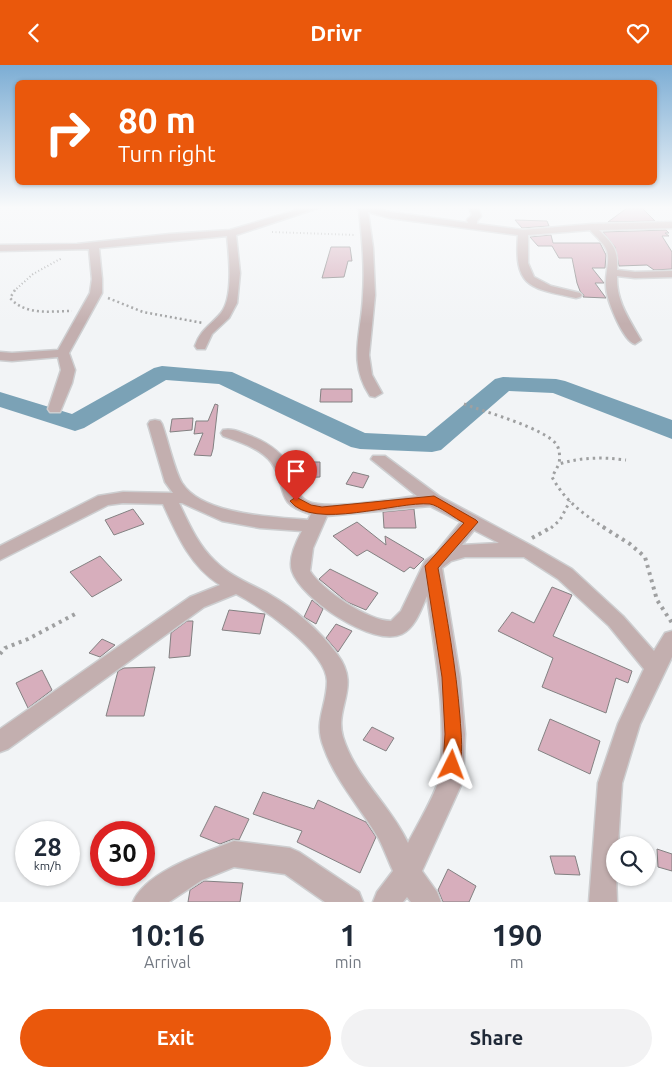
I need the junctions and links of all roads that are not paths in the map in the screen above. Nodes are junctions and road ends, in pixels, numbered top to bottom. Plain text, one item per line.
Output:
1 (93, 246) edge
2 (94, 246) edge
3 (232, 246) edge
4 (367, 246) edge
5 (521, 246) edge
6 (609, 246) edge
7 (0, 248) edge
8 (612, 272) junction
9 (672, 275) edge
10 (576, 295) dead end
11 (635, 340) dead end
12 (202, 346) dead end
13 (64, 353) junction
14 (0, 355) edge
15 (375, 393) dead end
16 (55, 409) dead end
17 (155, 424) dead end
18 (228, 433) dead end
19 (379, 459) dead end
20 (177, 498) junction
21 (434, 500) junction
22 (322, 511) junction
23 (472, 522) junction
24 (311, 527) junction
25 (522, 548) junction
26 (0, 554) edge
27 (437, 561) junction
28 (236, 586) junction
29 (672, 639) edge
30 (655, 667) junction
31 (0, 742) edge
32 (408, 872) junction
33 (147, 902) edge
34 (350, 902) edge
35 (387, 902) edge
36 (426, 902) edge
37 (603, 902) edge

1 - 7 street
2 - 13 street
3 - 12 street
4 - 15 street
5 - 10 street
6 - 8 street
8 - 9 street
8 - 11 street
13 - 14 street
13 - 16 street
17 - 20 street
18 - 22 street
19 - 21 street
20 - 24 street
20 - 26 street
20 - 28 street
21 - 22 street
21 - 23 street
22 - 24 street
23 - 25 street
23 - 27 street
24 - 27 street
25 - 27 street
25 - 30 street
27 - 32 street
28 - 31 street
28 - 32 street
29 - 30 street
30 - 37 street
32 - 35 street
32 - 36 street
33 - 34 street

